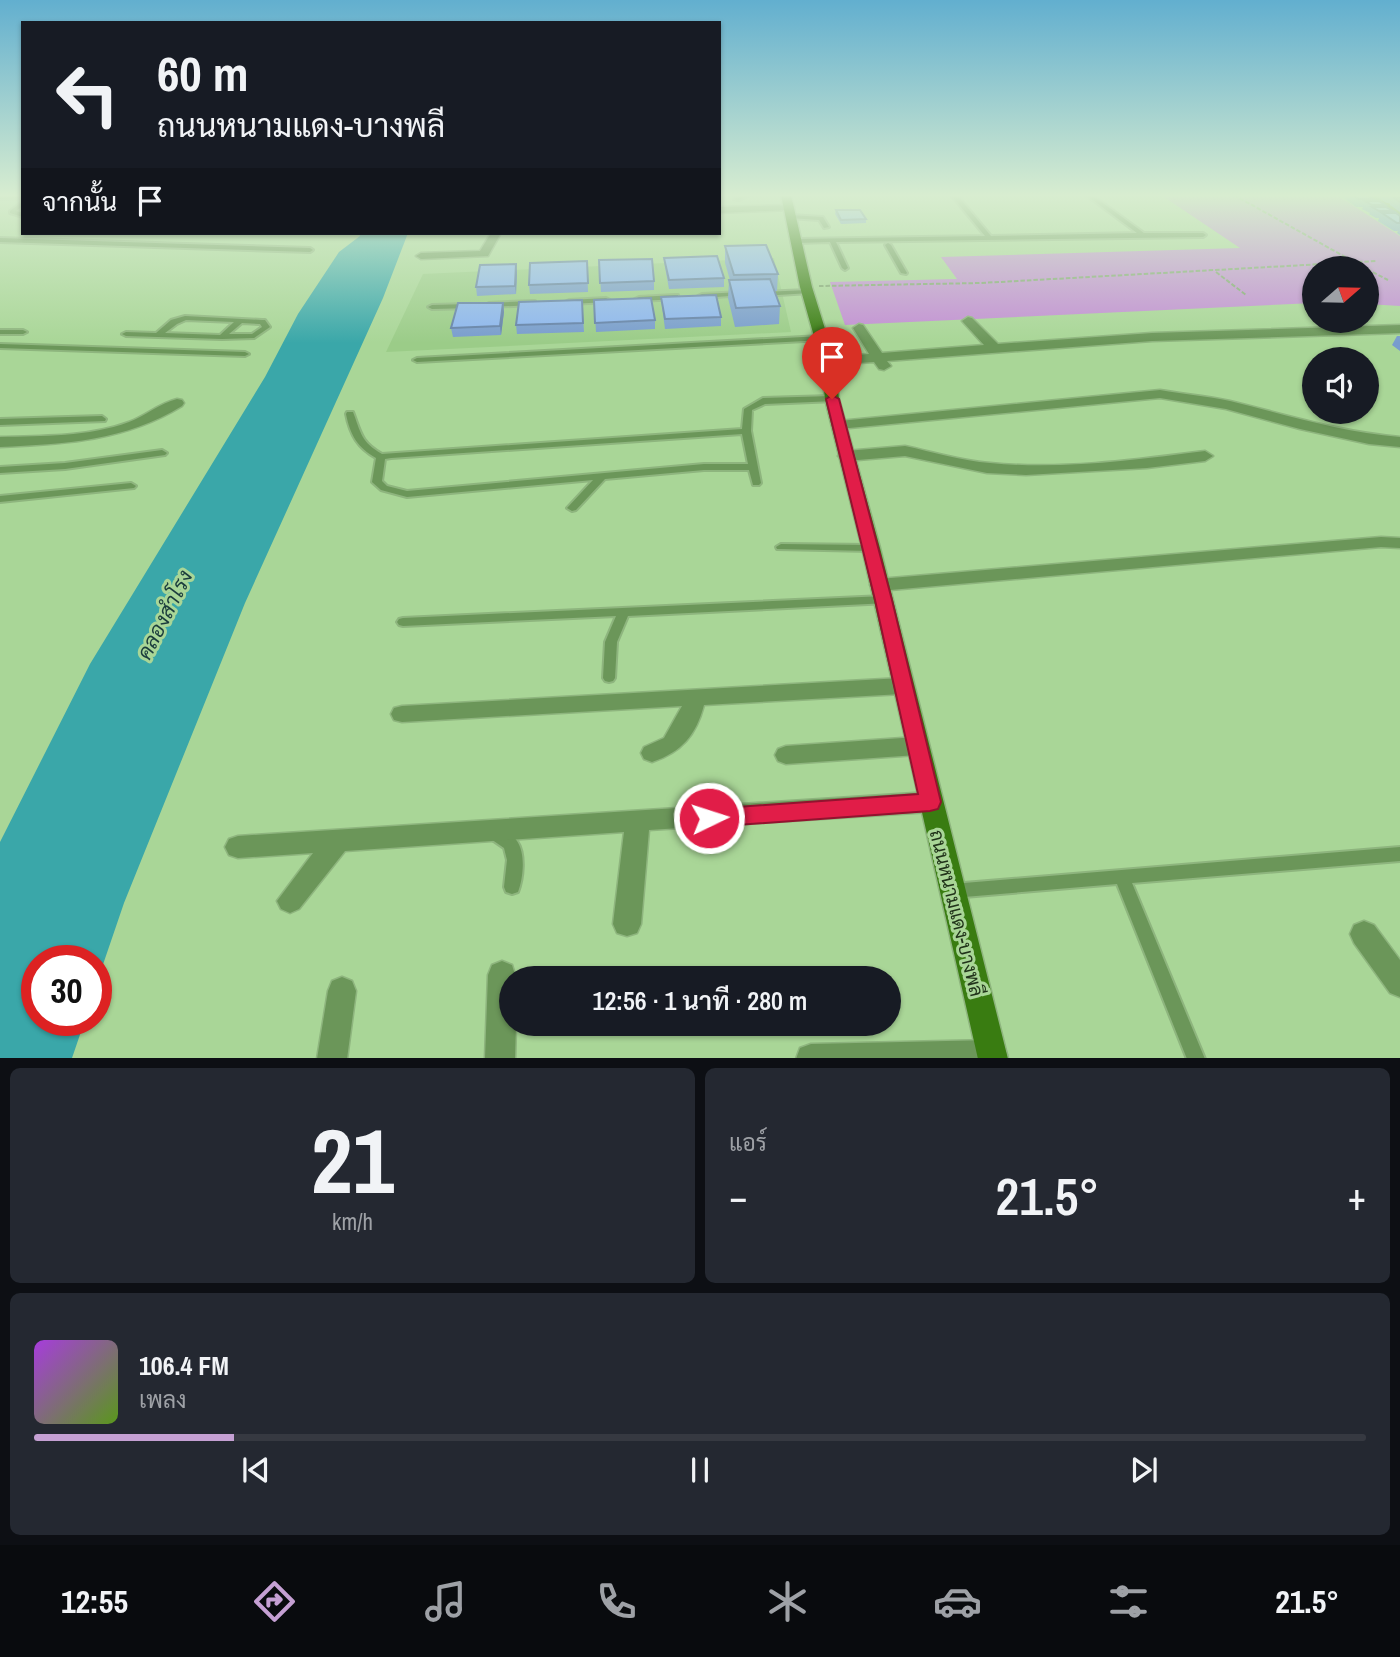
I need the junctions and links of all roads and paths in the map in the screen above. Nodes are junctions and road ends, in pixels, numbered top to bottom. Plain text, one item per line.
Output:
1 (136, 244) edge
2 (490, 244) edge
3 (797, 244) edge
4 (834, 244) edge
5 (927, 244) edge
6 (1322, 244) edge
7 (862, 245) dead end
8 (888, 245) junction
9 (310, 250) dead end
10 (421, 256) dead end
11 (1343, 256) edge
12 (1302, 265) edge
13 (845, 268) dead end
14 (1214, 270) junction
15 (904, 273) dead end
16 (1379, 275) edge
17 (1388, 280) dead end
18 (807, 289) junction
19 (1246, 295) dead end
20 (696, 296) edge
21 (682, 297) edge
22 (627, 299) edge
23 (613, 300) edge
24 (557, 302) edge
25 (543, 303) edge
26 (432, 307) dead end
27 (242, 320) junction
28 (968, 321) dead end
29 (859, 328) dead end
30 (1400, 329) edge
31 (0, 332) edge
32 (23, 332) dead end
33 (126, 334) dead end
34 (159, 334) junction
35 (222, 337) junction
36 (821, 338) junction
37 (1400, 338) edge
38 (0, 345) edge
39 (995, 349) junction
40 (245, 354) dead end
41 (417, 360) dead end
42 (881, 361) junction
43 (828, 366) junction
44 (832, 399) junction
45 (177, 403) dead end
46 (350, 414) dead end
47 (102, 419) dead end
48 (0, 422) edge
49 (839, 425) junction
50 (746, 431) junction
51 (0, 442) edge
52 (1400, 442) edge
53 (162, 453) dead end
54 (846, 456) junction
55 (1205, 456) dead end
56 (381, 457) junction
57 (753, 467) junction
58 (0, 470) edge
59 (601, 477) junction
60 (756, 483) dead end
61 (131, 486) dead end
62 (0, 499) edge
63 (572, 508) dead end
64 (1400, 543) edge
65 (781, 547) dead end
66 (871, 548) junction
67 (881, 593) junction
68 (624, 611) junction
69 (403, 622) dead end
70 (609, 678) dead end
71 (902, 686) junction
72 (695, 698) junction
73 (402, 715) dead end
74 (917, 746) junction
75 (652, 753) dead end
76 (786, 755) dead end
77 (930, 802) junction
78 (637, 823) junction
79 (490, 832) junction
80 (338, 841) junction
81 (238, 847) dead end
82 (1400, 854) edge
83 (1122, 877) junction
84 (512, 887) dead end
85 (952, 891) junction
86 (290, 901) dead end
87 (627, 924) dead end
88 (1364, 934) dead end
89 (1400, 983) edge
90 (342, 991) dead end
91 (501, 1036) edge
92 (993, 1057) edge
93 (332, 1058) edge
94 (500, 1058) edge
95 (902, 1058) edge
96 (1196, 1058) edge

1 - 9 lane
2 - 10 street
3 - 18 main road, ถนนหนามแดง-บางพลี
4 - 13 lane
5 - 8 lane
6 - 11 path
7 - 8 lane
8 - 15 lane
12 - 14 path
14 - 18 path
14 - 19 path
16 - 17 path
18 - 20 lane
18 - 36 main road, ถนนหนามแดง-บางพลี
21 - 22 lane
23 - 24 lane
25 - 26 lane
27 - 34 lane
27 - 35 lane
27 - 35 lane
28 - 39 street
29 - 42 street
30 - 39 street
31 - 32 lane
33 - 34 lane
34 - 35 lane
36 - 41 lane
36 - 43 main road, ถนนหนามแดง-บางพลี
37 - 42 street
38 - 40 lane
39 - 42 street
42 - 43 street
43 - 44 main road, ถนนหนามแดง-บางพลี
44 - 49 main road, ถนนหนามแดง-บางพลี
44 - 50 lane
45 - 51 street
46 - 56 lane
47 - 48 lane
49 - 52 street
49 - 54 main road, ถนนหนามแดง-บางพลี
50 - 56 lane
50 - 57 lane
53 - 58 lane
54 - 55 street
54 - 66 main road, ถนนหนามแดง-บางพลี
56 - 59 lane
57 - 59 lane
57 - 60 lane
59 - 63 lane
61 - 62 lane
64 - 67 street
65 - 66 lane
66 - 67 main road, ถนนหนามแดง-บางพลี
67 - 68 lane
67 - 71 main road, ถนนหนามแดง-บางพลี
68 - 69 lane
68 - 70 lane
71 - 72 street
71 - 74 main road, ถนนหนามแดง-บางพลี
72 - 73 street
72 - 75 street
74 - 76 street
74 - 77 main road, ถนนหนามแดง-บางพลี
77 - 78 street
77 - 85 main road, ถนนหนามแดง-บางพลี
78 - 79 street
78 - 87 street
79 - 80 street
79 - 84 lane
80 - 81 street
80 - 86 street
82 - 83 lane
83 - 85 lane
83 - 96 lane
85 - 92 main road, ถนนหนามแดง-บางพลี
88 - 89 street
90 - 93 street
91 - 94 street
92 - 95 street

